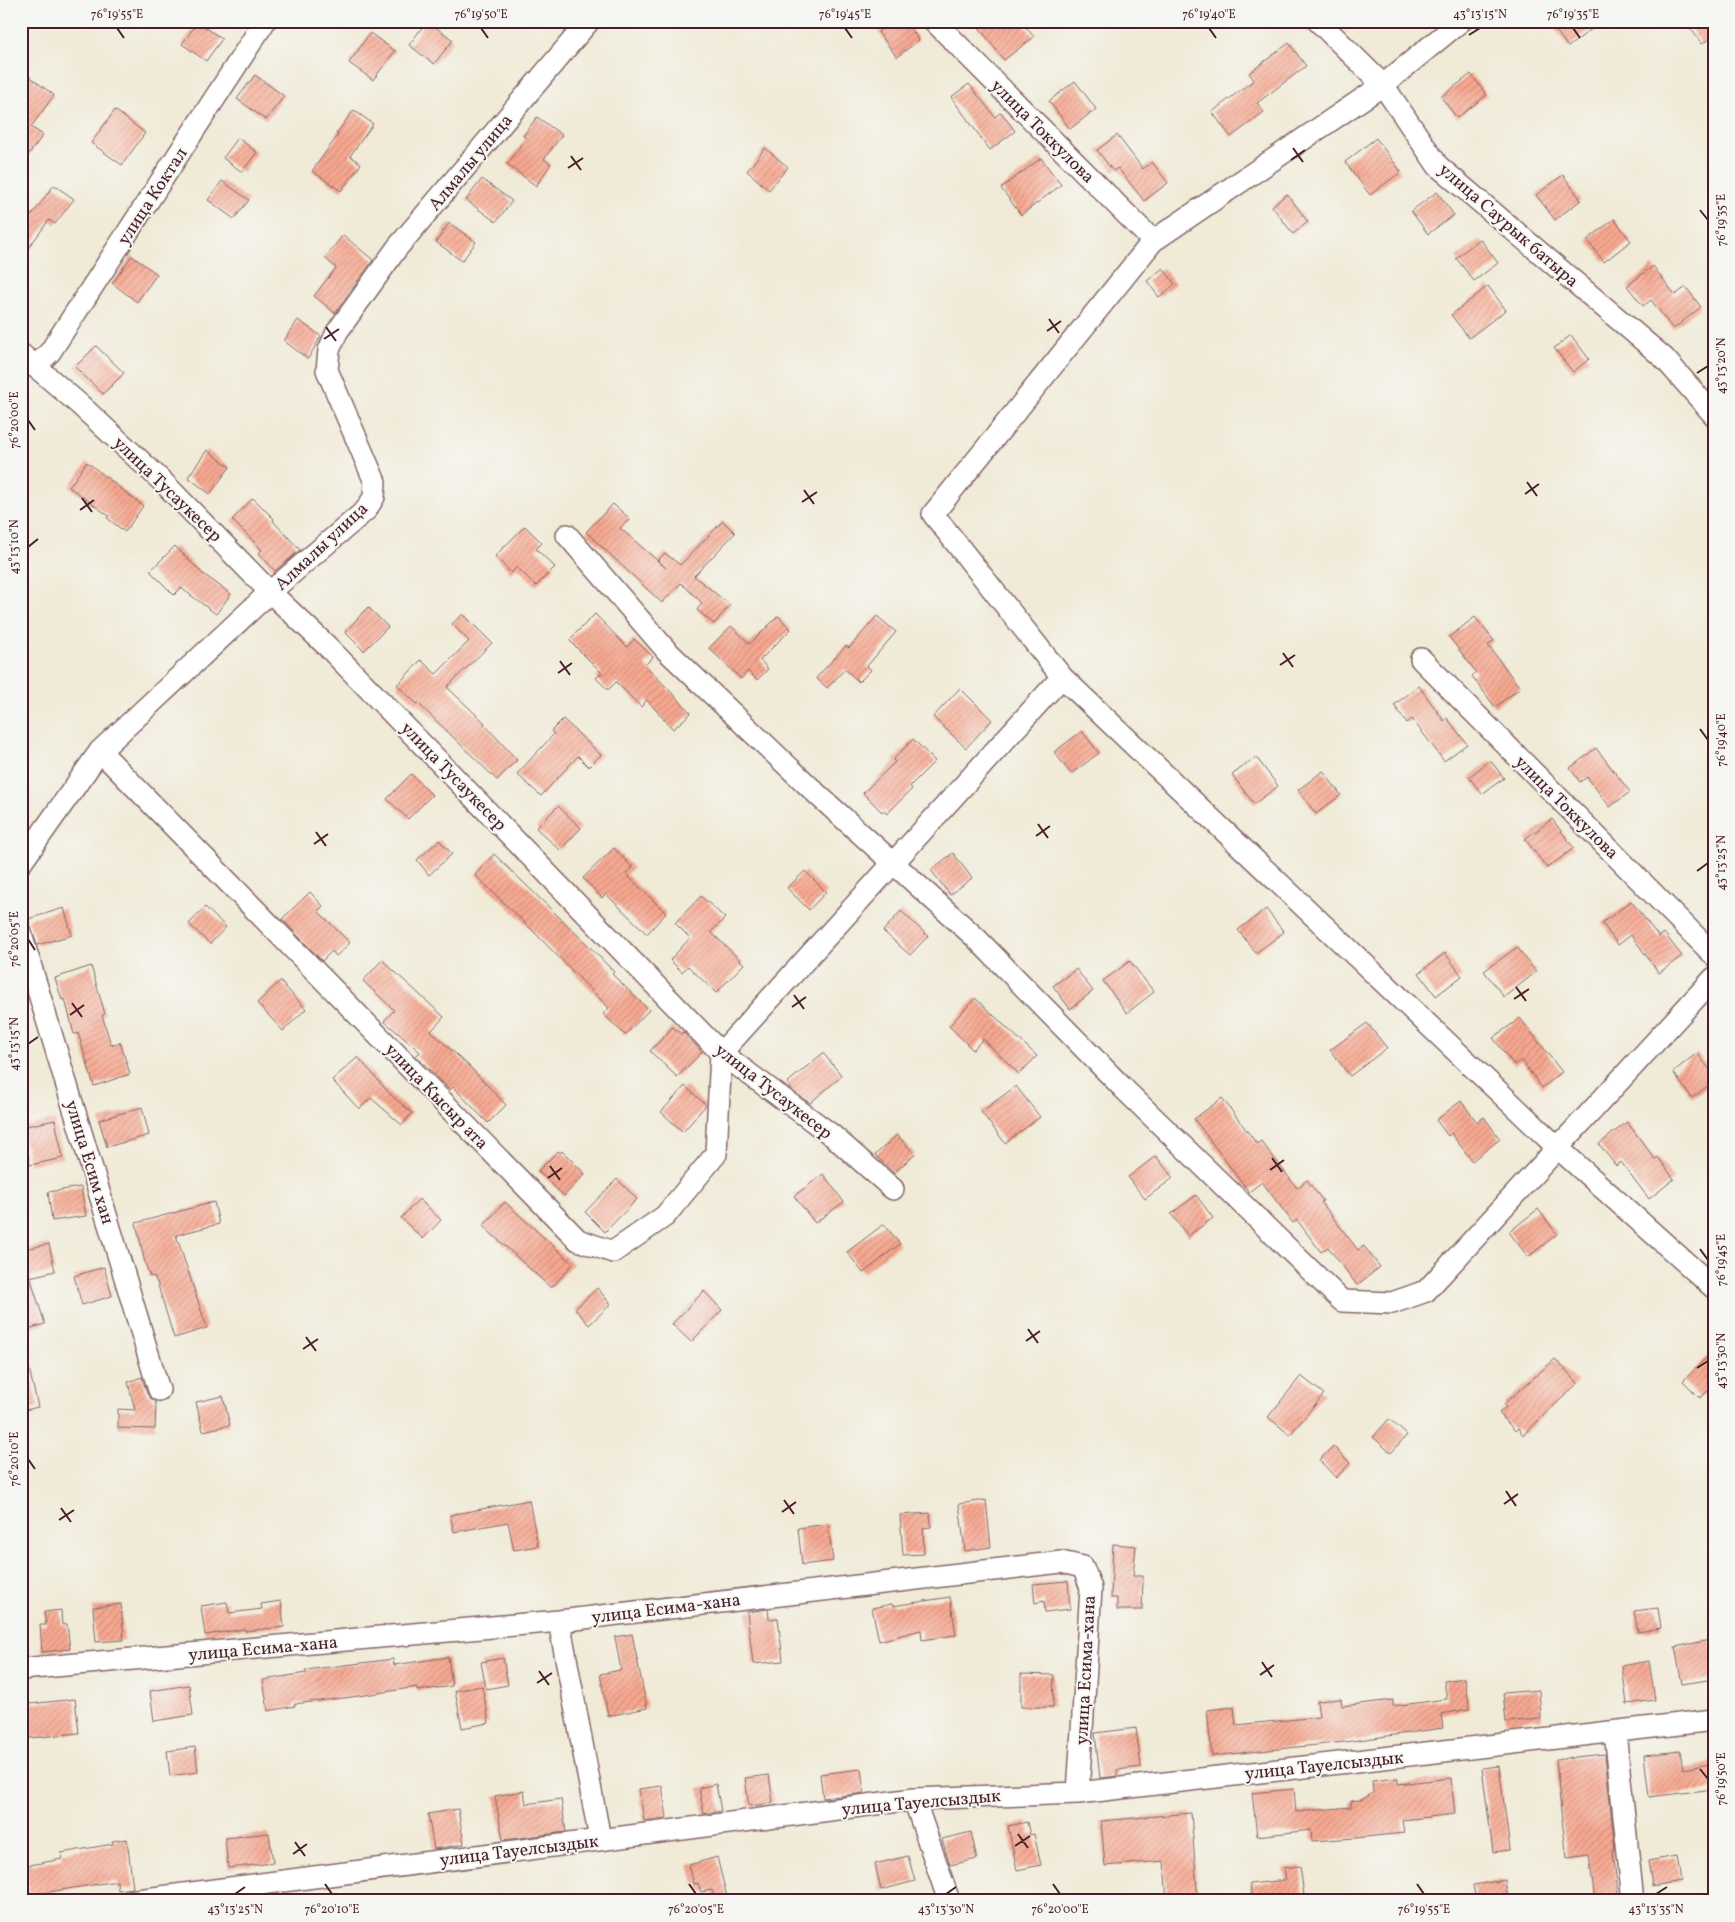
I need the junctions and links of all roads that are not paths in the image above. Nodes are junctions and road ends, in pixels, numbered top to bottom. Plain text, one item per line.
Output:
1 (265, 21) edge
2 (589, 21) edge
3 (934, 21) edge
4 (1318, 21) edge
5 (1461, 21) edge
6 (1383, 85) junction
7 (1152, 241) junction
8 (28, 361) edge
9 (1714, 415) edge
10 (567, 535) dead end
11 (270, 592) junction
12 (1421, 659) dead end
13 (1062, 677) junction
14 (100, 751) junction
15 (21, 863) edge
16 (893, 863) junction
17 (21, 934) edge
18 (1714, 955) edge
19 (1714, 978) edge
20 (722, 1053) junction
21 (1558, 1148) junction
22 (893, 1189) dead end
23 (1714, 1288) edge
24 (159, 1390) dead end
25 (559, 1621) junction
26 (21, 1669) edge
27 (1714, 1720) edge
28 (1615, 1732) junction
29 (1078, 1792) junction
30 (914, 1799) junction
31 (600, 1839) junction
32 (130, 1901) edge
33 (950, 1901) edge
34 (1633, 1901) edge

1 - 8 street, улица Коктал
2 - 11 street, Алмалы улица
3 - 7 street, улица Токкулова
4 - 6 street, улица Саурык батыра
5 - 6 street
6 - 7 street
6 - 9 street, улица Саурык батыра
7 - 13 street
8 - 11 street, улица Тусаукесер
10 - 16 street
11 - 14 street, Алмалы улица
11 - 20 street, улица Тусаукесер
12 - 18 street, улица Токкулова
13 - 16 street
13 - 21 street
14 - 15 street, Алмалы улица
14 - 20 street, улица Кысыр ата
16 - 20 street
16 - 21 street
17 - 24 street, улица Есим хан
19 - 21 street
20 - 22 street, улица Тусаукесер
21 - 23 street
25 - 26 street, улица Есима-хана
25 - 29 street, улица Есима-хана
25 - 31 street
27 - 28 street, улица Тауелсыздык
28 - 29 street, улица Тауелсыздык
28 - 34 street
29 - 30 street, улица Тауелсыздык
30 - 31 street, улица Тауелсыздык
30 - 33 street
31 - 32 street, улица Тауелсыздык

